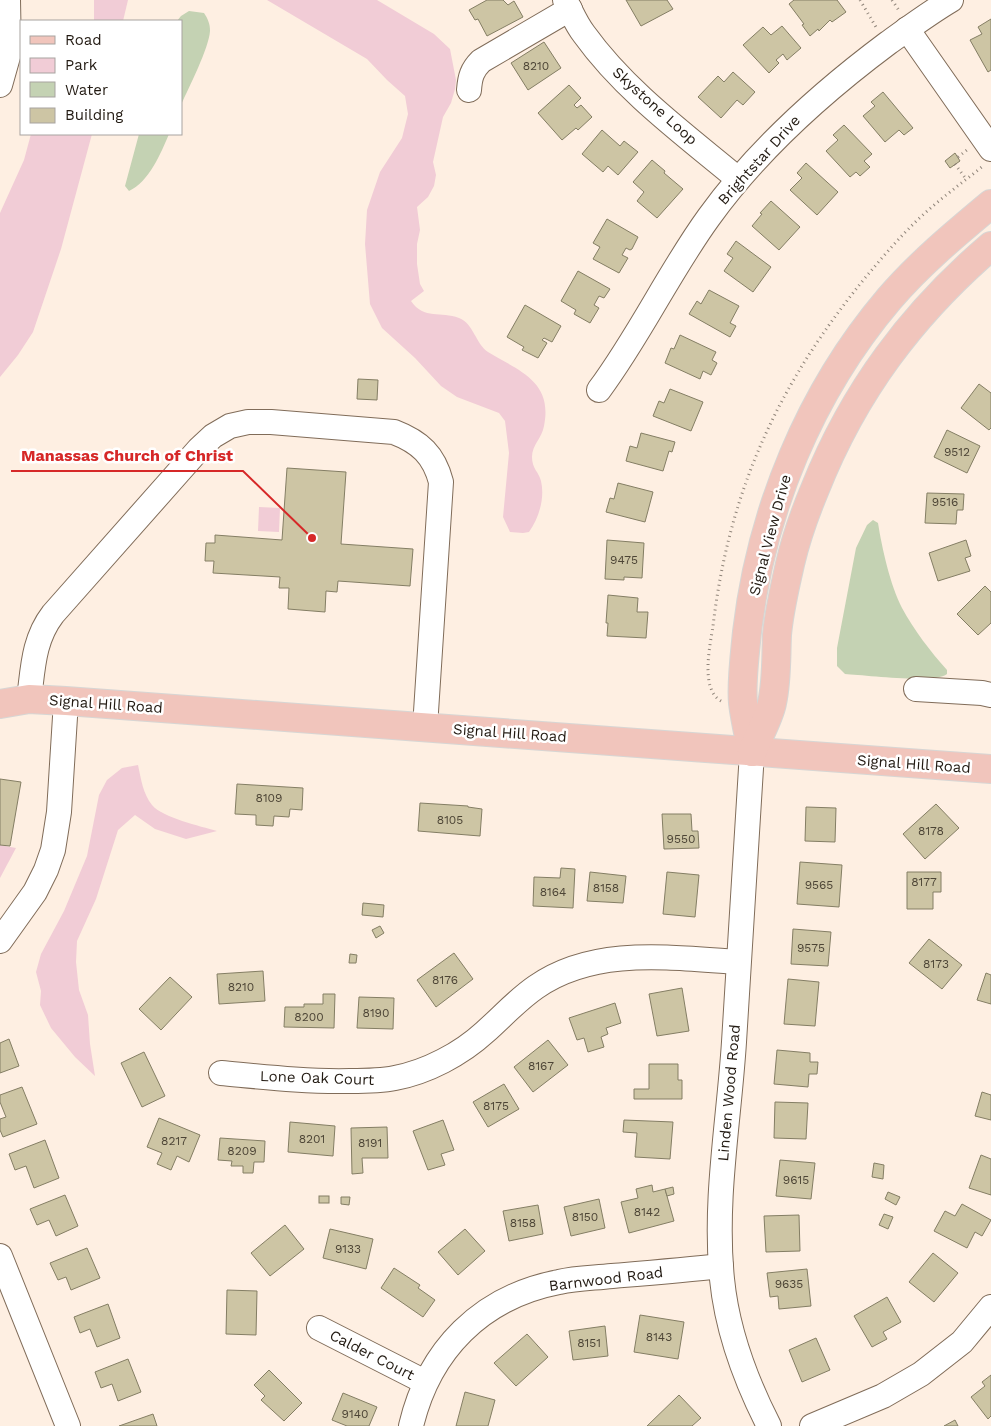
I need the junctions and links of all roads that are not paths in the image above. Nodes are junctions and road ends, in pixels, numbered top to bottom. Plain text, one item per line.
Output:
1 (8, 0) edge
2 (950, 0) edge
3 (568, 5) edge
4 (907, 29) junction
5 (0, 85) edge
6 (469, 90) dead end
7 (991, 149) edge
8 (738, 179) junction
9 (991, 204) edge
10 (991, 246) edge
11 (599, 390) dead end
12 (916, 689) dead end
13 (0, 691) edge
14 (991, 695) edge
15 (29, 699) junction
16 (66, 701) junction
17 (0, 704) edge
18 (425, 727) junction
19 (752, 752) junction
20 (991, 769) edge
21 (8, 913) edge
22 (0, 941) edge
23 (738, 962) junction
24 (221, 1073) dead end
25 (0, 1256) edge
26 (721, 1266) junction
27 (991, 1307) edge
28 (319, 1328) dead end
29 (425, 1382) junction
30 (68, 1426) edge
31 (411, 1426) edge
32 (769, 1426) edge
33 (812, 1426) edge

1 - 5 street
2 - 4 street, Brightstar Drive
3 - 6 street
3 - 8 street, Skystone Loop
4 - 7 street
4 - 8 street, Brightstar Drive
8 - 11 street, Brightstar Drive
9 - 19 main road, Signal View Drive
10 - 19 main road, Signal View Drive
12 - 14 street
13 - 15 main road, Signal Hill Road
15 - 16 main road, Signal Hill Road
15 - 17 main road, Signal Hill Road
15 - 18 street
16 - 18 main road, Signal Hill Road
16 - 21 street
18 - 19 main road, Signal Hill Road
19 - 20 main road, Signal Hill Road
19 - 23 street, Linden Wood Road
21 - 22 street
23 - 24 street, Lone Oak Court
23 - 26 street, Linden Wood Road
25 - 30 street
26 - 29 street, Barnwood Road
26 - 32 street, Linden Wood Road
27 - 33 street
28 - 29 street, Calder Court
29 - 31 street, Barnwood Road

